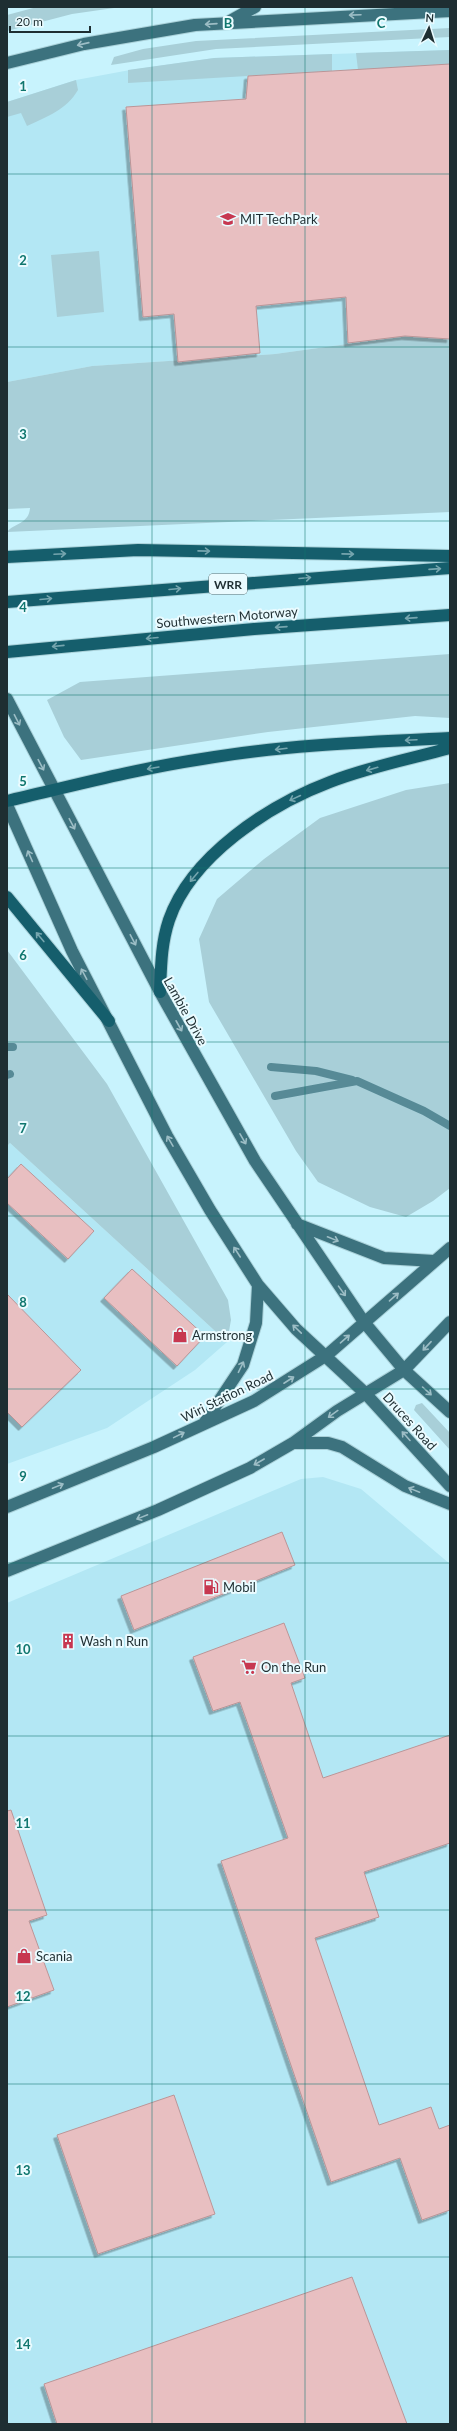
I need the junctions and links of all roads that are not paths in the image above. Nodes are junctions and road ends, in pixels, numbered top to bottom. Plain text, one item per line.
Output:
1 (255, 7) edge
2 (432, 7) edge
3 (450, 11) edge
4 (227, 22) junction
5 (7, 63) edge
6 (450, 556) edge
7 (7, 557) edge
8 (450, 568) edge
9 (7, 602) edge
10 (450, 615) edge
11 (7, 652) edge
12 (7, 699) edge
13 (450, 738) edge
14 (450, 748) edge
15 (54, 790) junction
16 (7, 801) edge
17 (7, 805) edge
18 (7, 897) edge
19 (160, 992) junction
20 (109, 1021) junction
21 (297, 1224) junction
22 (450, 1248) edge
23 (434, 1261) junction
24 (258, 1285) junction
25 (364, 1322) junction
26 (450, 1322) edge
27 (327, 1355) junction
28 (404, 1370) junction
29 (366, 1393) junction
30 (450, 1412) edge
31 (205, 1423) junction
32 (293, 1443) junction
33 (450, 1486) edge
34 (450, 1504) edge
35 (7, 1507) edge
36 (7, 1571) edge

1 - 4 main road
2 - 3 main road
3 -> 4 main road
4 -> 5 main road
7 -> 6 highway
9 -> 8 highway, WRR
10 -> 11 highway, Southwestern Motorway
12 -> 15 main road, Lambie Drive
13 -> 15 highway
14 -> 19 highway
15 - 16 highway
15 -> 19 main road, Lambie Drive
20 -> 17 main road
20 -> 18 highway
19 -> 21 main road, Lambie Drive
24 -> 20 main road
21 -> 23 main road
21 -> 25 main road, Lambie Drive
22 - 23 main road, Wiri Station Road
25 -> 23 main road, Wiri Station Road
27 -> 24 main road
31 -> 24 main road
27 -> 25 main road, Wiri Station Road
25 - 28 main road, Lambie Drive
26 -> 28 main road
27 - 29 main road, Druces Road
31 -> 27 main road, Wiri Station Road
28 - 29 main road
28 -> 30 main road
29 -> 32 main road
33 -> 29 main road, Druces Road
35 -> 31 main road, Wiri Station Road
34 -> 32 main road
32 -> 36 main road

